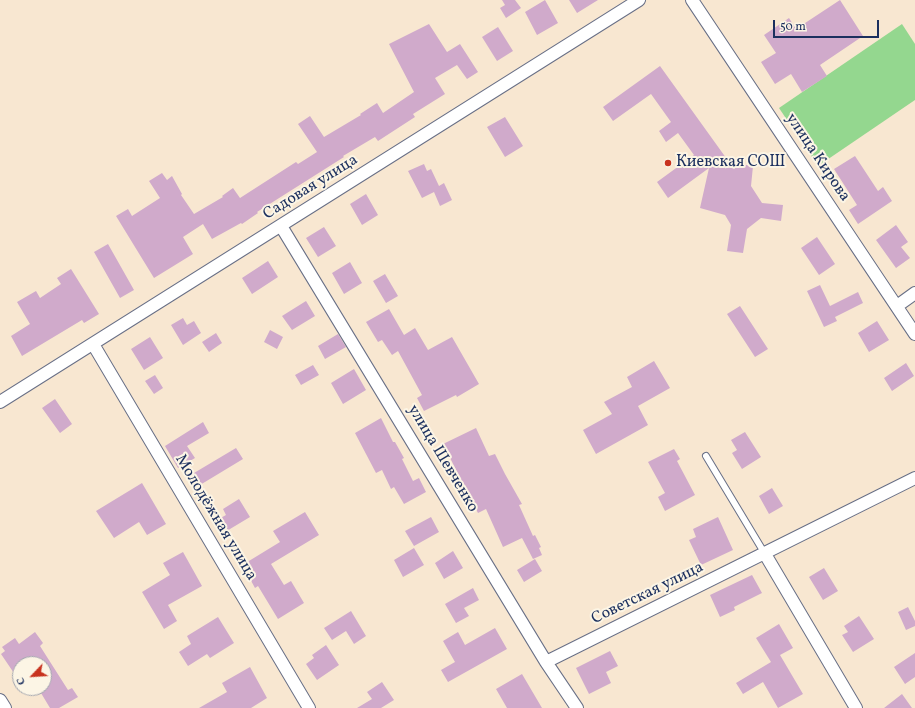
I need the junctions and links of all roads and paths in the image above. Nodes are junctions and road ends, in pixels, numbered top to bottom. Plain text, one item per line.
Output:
1 (639, 0) edge
2 (692, 0) edge
3 (281, 226) junction
4 (915, 293) edge
5 (897, 306) junction
6 (915, 334) edge
7 (93, 344) junction
8 (0, 402) edge
9 (706, 456) dead end
10 (915, 478) edge
11 (765, 554) junction
12 (546, 662) junction
13 (0, 700) edge
14 (5, 708) edge
15 (309, 708) edge
16 (577, 708) edge
17 (856, 708) edge

1 - 3 street, Садовая улица
2 - 5 street, улица Кирова
3 - 7 street, Садовая улица
3 - 12 street, улица Шевченко
4 - 5 street
5 - 6 street, улица Кирова
7 - 8 street, Садовая улица
7 - 15 street, Молодёжная улица
9 - 11 lane
10 - 11 street, Советская улица
11 - 12 street, Советская улица
11 - 17 street
12 - 16 street, улица Шевченко
13 - 14 street

